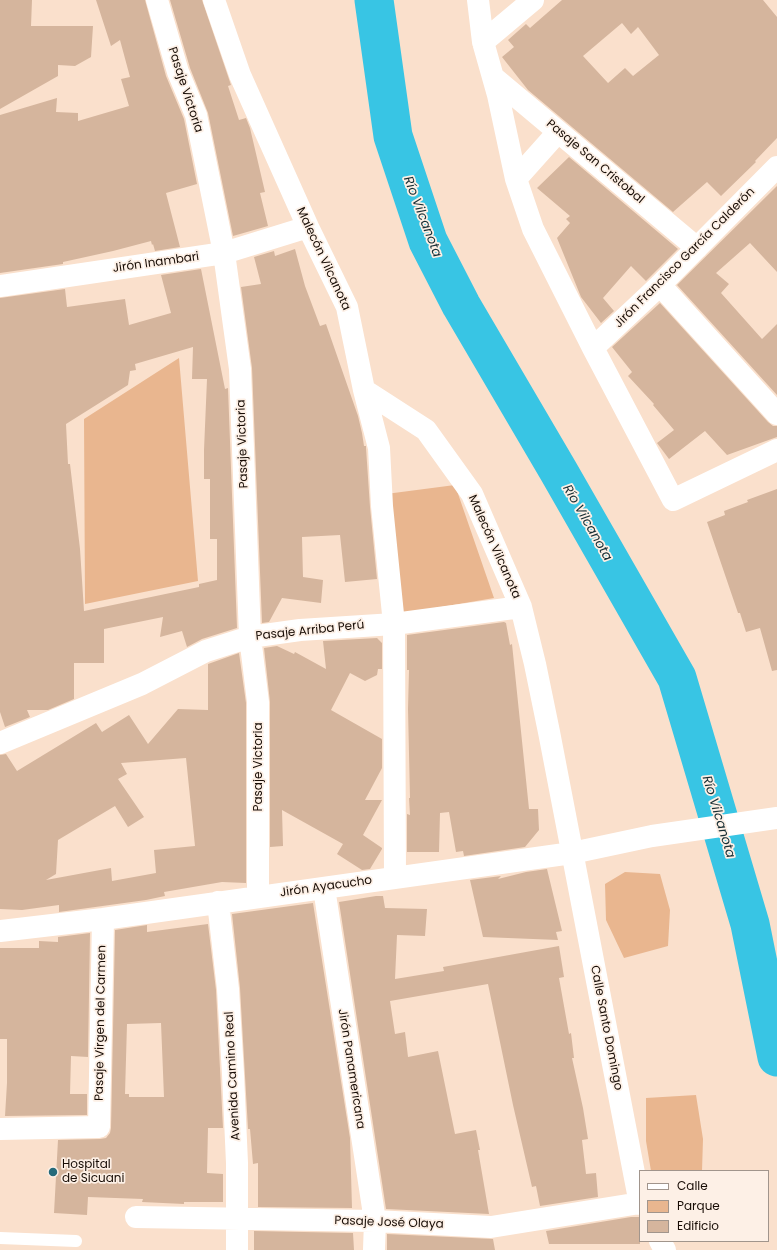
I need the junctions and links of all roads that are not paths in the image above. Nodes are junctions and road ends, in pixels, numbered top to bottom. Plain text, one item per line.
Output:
1 (157, 0) edge
2 (214, 0) edge
3 (478, 0) edge
4 (533, 0) edge
5 (483, 42) junction
6 (493, 77) junction
7 (558, 132) junction
8 (777, 167) edge
9 (516, 179) junction
10 (308, 227) junction
11 (697, 248) junction
12 (224, 253) junction
13 (660, 285) junction
14 (0, 286) edge
15 (593, 348) junction
16 (364, 390) junction
17 (777, 414) edge
18 (777, 450) edge
19 (521, 607) junction
20 (394, 624) junction
21 (250, 637) junction
22 (0, 743) edge
23 (777, 818) edge
24 (572, 853) junction
25 (395, 878) junction
26 (324, 888) junction
27 (258, 897) junction
28 (218, 902) junction
29 (103, 919) junction
30 (0, 931) edge
31 (0, 1129) edge
32 (639, 1198) edge
33 (639, 1203) edge
34 (136, 1217) dead end
35 (236, 1220) junction
36 (375, 1221) junction
37 (0, 1238) edge
38 (76, 1242) dead end
39 (236, 1250) edge
40 (374, 1250) edge

1 - 12 street, Pasaje Victoria
2 - 10 street, Malecón Vilcanota
3 - 5 street
4 - 5 street
5 - 6 street
6 - 7 street, Pasaje San Cristobal
6 - 9 street
7 - 9 street
7 - 11 street, Pasaje San Cristobal
8 - 11 street, Jirón Francisco García Calderón
9 - 15 street
10 - 12 street, Jirón Inambari
10 - 16 street, Malecón Vilcanota
11 - 13 street, Jirón Francisco García Calderón
12 - 14 street, Jirón Inambari
12 - 21 street, Pasaje Victoria
13 - 15 street, Jirón Francisco García Calderón
13 - 17 street
15 - 18 street
16 - 19 street, Malecón Vilcanota
16 - 20 street
19 - 20 street, Pasaje Arriba Perú
19 - 24 street, Malecón Vilcanota
20 - 21 street, Pasaje Arriba Perú
20 - 25 street
21 - 22 street, Pasaje Arriba Perú
21 - 27 street, Pasaje Victoria
23 - 24 street, Jirón Ayacucho
24 - 25 street, Jirón Ayacucho
24 - 32 street, Calle Santo Domingo
25 - 26 street, Jirón Ayacucho
26 - 27 street, Jirón Ayacucho
26 - 36 street, Jirón Panamericana
27 - 28 street, Jirón Ayacucho
28 - 29 street, Jirón Ayacucho
28 - 35 street, Avenida Camino Real
29 - 30 street, Jirón Ayacucho
29 - 31 street, Pasaje Virgen del Carmen
33 - 36 street, Pasaje José Olaya
34 - 35 street, Pasaje José Olaya
35 - 36 street, Pasaje José Olaya
35 - 39 street, Avenida Camino Real
36 - 40 street, Jirón Panamericana
37 - 38 lane

